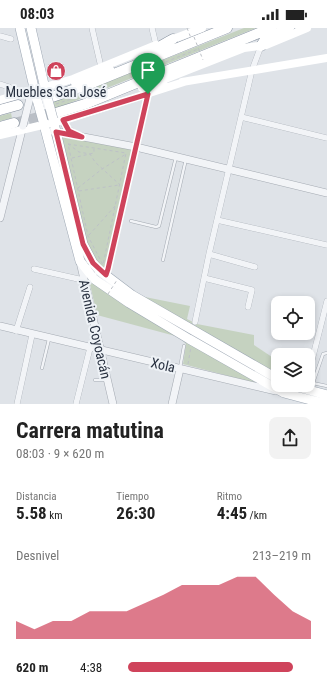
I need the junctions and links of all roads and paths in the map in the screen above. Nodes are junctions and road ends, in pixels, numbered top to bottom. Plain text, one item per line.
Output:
1 (20, 28) edge
2 (24, 28) edge
3 (30, 28) edge
4 (92, 28) edge
5 (152, 28) edge
6 (188, 28) edge
7 (202, 28) edge
8 (227, 28) edge
9 (271, 28) edge
10 (289, 28) edge
11 (307, 28) edge
12 (0, 36) edge
13 (194, 37) dead end
14 (191, 38) dead end
15 (11, 39) dead end
16 (173, 39) junction
17 (156, 45) junction
18 (261, 46) junction
19 (200, 48) dead end
20 (327, 58) edge
21 (203, 60) dead end
22 (101, 67) junction
23 (252, 70) junction
24 (134, 75) dead end
25 (0, 84) edge
26 (9, 87) dead end
27 (145, 91) junction
28 (90, 92) dead end
29 (0, 100) edge
30 (85, 104) junction
31 (18, 105) dead end
32 (0, 110) edge
33 (48, 110) junction
34 (241, 117) junction
35 (0, 126) edge
36 (19, 126) junction
37 (0, 135) edge
38 (82, 137) junction
39 (327, 138) edge
40 (68, 144) junction
41 (136, 147) junction
42 (94, 148) junction
43 (90, 154) junction
44 (126, 154) junction
45 (176, 157) junction
46 (71, 159) junction
47 (186, 159) junction
48 (102, 169) junction
49 (229, 169) junction
50 (120, 184) junction
51 (78, 188) junction
52 (78, 191) junction
53 (327, 193) edge
54 (116, 205) junction
55 (0, 218) edge
56 (217, 220) junction
57 (131, 221) dead end
58 (88, 236) junction
59 (327, 245) edge
60 (209, 254) junction
61 (163, 260) dead end
62 (80, 261) junction
63 (255, 267) dead end
64 (34, 269) dead end
65 (106, 275) junction
66 (204, 278) junction
67 (83, 280) junction
68 (117, 280) dead end
69 (30, 287) dead end
70 (108, 294) dead end
71 (327, 301) edge
72 (248, 307) dead end
73 (195, 322) dead end
74 (0, 326) edge
75 (16, 331) junction
76 (32, 335) junction
77 (49, 339) junction
78 (188, 343) junction
79 (90, 348) junction
80 (315, 348) edge
81 (100, 351) junction
82 (327, 353) edge
83 (42, 368) dead end
84 (183, 369) junction
85 (271, 375) edge
86 (315, 377) edge
87 (82, 380) junction
88 (89, 380) dead end
89 (95, 380) dead end
90 (107, 380) junction
91 (271, 380) edge
92 (315, 383) edge
93 (271, 384) edge
94 (327, 386) edge
95 (271, 387) edge
96 (304, 392) edge
97 (327, 395) edge
98 (327, 398) edge
99 (17, 404) edge
100 (76, 404) edge
101 (113, 404) edge
102 (172, 404) edge
103 (326, 404) edge

1 - 33 main road
2 - 33 lane
3 - 33 main road
4 - 22 street
5 - 17 street
6 - 14 path, bridge
7 - 16 main road
8 - 33 highway
9 - 30 highway
10 - 18 highway
11 - 18 main road
12 - 15 street
13 - 21 path, bridge
16 - 17 main road
16 - 33 highway
17 - 22 main road
18 - 23 street
18 - 27 main road
19 - 24 path
20 - 23 main road
22 - 33 main road
23 - 27 main road
23 - 34 street
25 - 26 street
27 - 30 highway
27 - 33 main road
27 - 41 street
28 - 33 path
29 - 33 main road
30 - 33 highway
31 - 32 highway
33 - 36 main road
33 - 36 street, bridge
33 - 38 street
33 - 38 street
33 - 62 main road, Avenida Coyoacán
33 - 65 main road
33 - 91 lane
34 - 39 street
34 - 49 street
35 - 36 highway
36 - 37 main road
36 - 55 street
38 - 41 street
40 - 42 path
40 - 43 path
40 - 46 path
41 - 45 street
41 - 65 street
42 - 43 path
42 - 44 path
43 - 46 path
43 - 48 path
44 - 48 path
44 - 50 path
45 - 47 street
45 - 57 lane
46 - 51 path
47 - 49 street
47 - 61 lane
48 - 50 path
48 - 51 path
49 - 53 street
49 - 56 street
50 - 52 path
50 - 54 path
51 - 52 path
52 - 58 path
54 - 58 path
54 - 58 path
56 - 59 street
56 - 60 street
60 - 63 street
60 - 66 street
62 - 67 street, Avenida Coyoacán
62 - 78 main road
64 - 67 street
65 - 85 main road
66 - 72 street
66 - 73 street
67 - 81 street, Avenida Coyoacán
68 - 70 path, bridge
69 - 75 street
71 - 80 street
74 - 75 street, Xola
75 - 76 street, Xola
76 - 77 street, Xola
76 - 99 street
77 - 79 street, Xola
77 - 83 lane
78 - 84 lane
78 - 84 path
78 - 93 main road
79 - 81 street, Xola
79 - 87 street
81 - 84 street, Xola
81 - 90 street, Avenida Coyoacán
82 - 86 lane
84 - 95 street, Xola
84 - 102 street
87 - 88 lane
87 - 100 street
89 - 90 lane
90 - 101 street, Avenida Coyoacán
92 - 94 lane
96 - 97 main road, Xola
96 - 98 lane
96 - 103 main road, Xola

